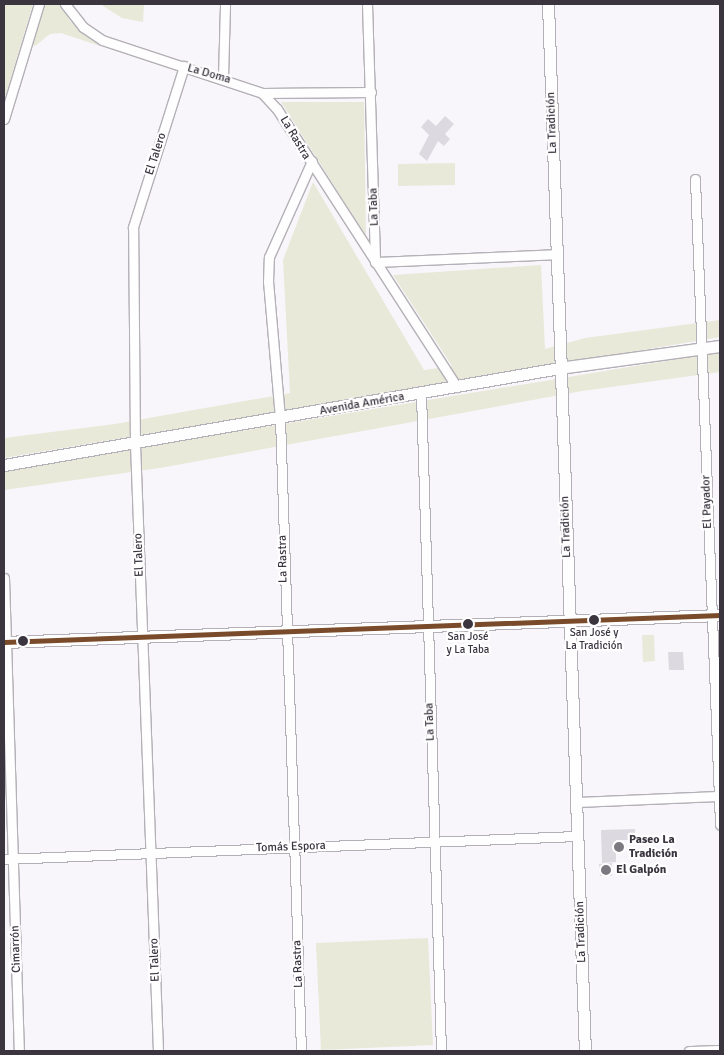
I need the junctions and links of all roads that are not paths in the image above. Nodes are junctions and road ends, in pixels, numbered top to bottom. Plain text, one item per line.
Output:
1 (39, 4) edge
2 (65, 4) edge
3 (225, 4) edge
4 (367, 4) edge
5 (548, 4) edge
6 (184, 66) junction
7 (223, 77) junction
8 (370, 92) junction
9 (262, 93) junction
10 (4, 119) edge
11 (312, 161) junction
12 (694, 179) dead end
13 (556, 254) junction
14 (375, 262) junction
15 (720, 346) edge
16 (701, 347) junction
17 (560, 368) junction
18 (457, 387) junction
19 (421, 393) junction
20 (280, 418) junction
21 (135, 444) junction
22 (4, 465) edge
23 (4, 578) edge
24 (716, 615) edge
25 (570, 621) junction
26 (426, 626) junction
27 (285, 632) junction
28 (142, 637) junction
29 (5, 642) edge
30 (719, 796) edge
31 (576, 802) junction
32 (720, 825) edge
33 (578, 836) junction
34 (434, 841) junction
35 (293, 847) junction
36 (151, 853) junction
37 (9, 858) edge
38 (720, 1050) edge
39 (19, 1051) edge
40 (158, 1051) edge
41 (301, 1051) edge
42 (441, 1051) edge
43 (585, 1051) edge
44 (689, 1051) edge

1 - 10 street
2 - 6 street, La Doma
3 - 7 street
4 - 8 street, La Taba
5 - 13 street, La Tradición
6 - 7 street, La Doma
6 - 21 street, El Talero
7 - 9 street, La Doma
8 - 9 street, La Doma
8 - 14 street, La Taba
9 - 11 street, La Rastra
11 - 14 street
11 - 20 street, La Rastra
12 - 16 street, El Payador
13 - 14 street
13 - 17 street, La Tradición
14 - 18 street
15 - 16 street, Avenida América
16 - 17 street, Avenida América
16 - 24 street, El Payador
17 - 18 street, Avenida América
17 - 25 street, La Tradición
18 - 19 street, Avenida América
19 - 20 street, Avenida América
19 - 26 street, La Taba
20 - 21 street, Avenida América
20 - 27 street, La Rastra
21 - 22 street, Avenida América
21 - 28 street, El Talero
23 - 29 street, Cimarrón
24 - 25 street
24 - 30 street, El Payador
25 - 26 street
25 - 31 street, La Tradición
26 - 27 street
26 - 34 street, La Taba
27 - 28 street
27 - 35 street, La Rastra
28 - 29 street
28 - 36 street, El Talero
29 - 37 street, Cimarrón
30 - 31 street
30 - 32 street, El Payador
31 - 33 street, La Tradición
33 - 34 street, Tomás Espora
33 - 43 street, La Tradición
34 - 35 street, Tomás Espora
34 - 42 street, La Taba
35 - 36 street, Tomás Espora
35 - 41 street, La Rastra
36 - 37 street, Tomás Espora
36 - 40 street, El Talero
37 - 39 street, Cimarrón
38 - 44 street

